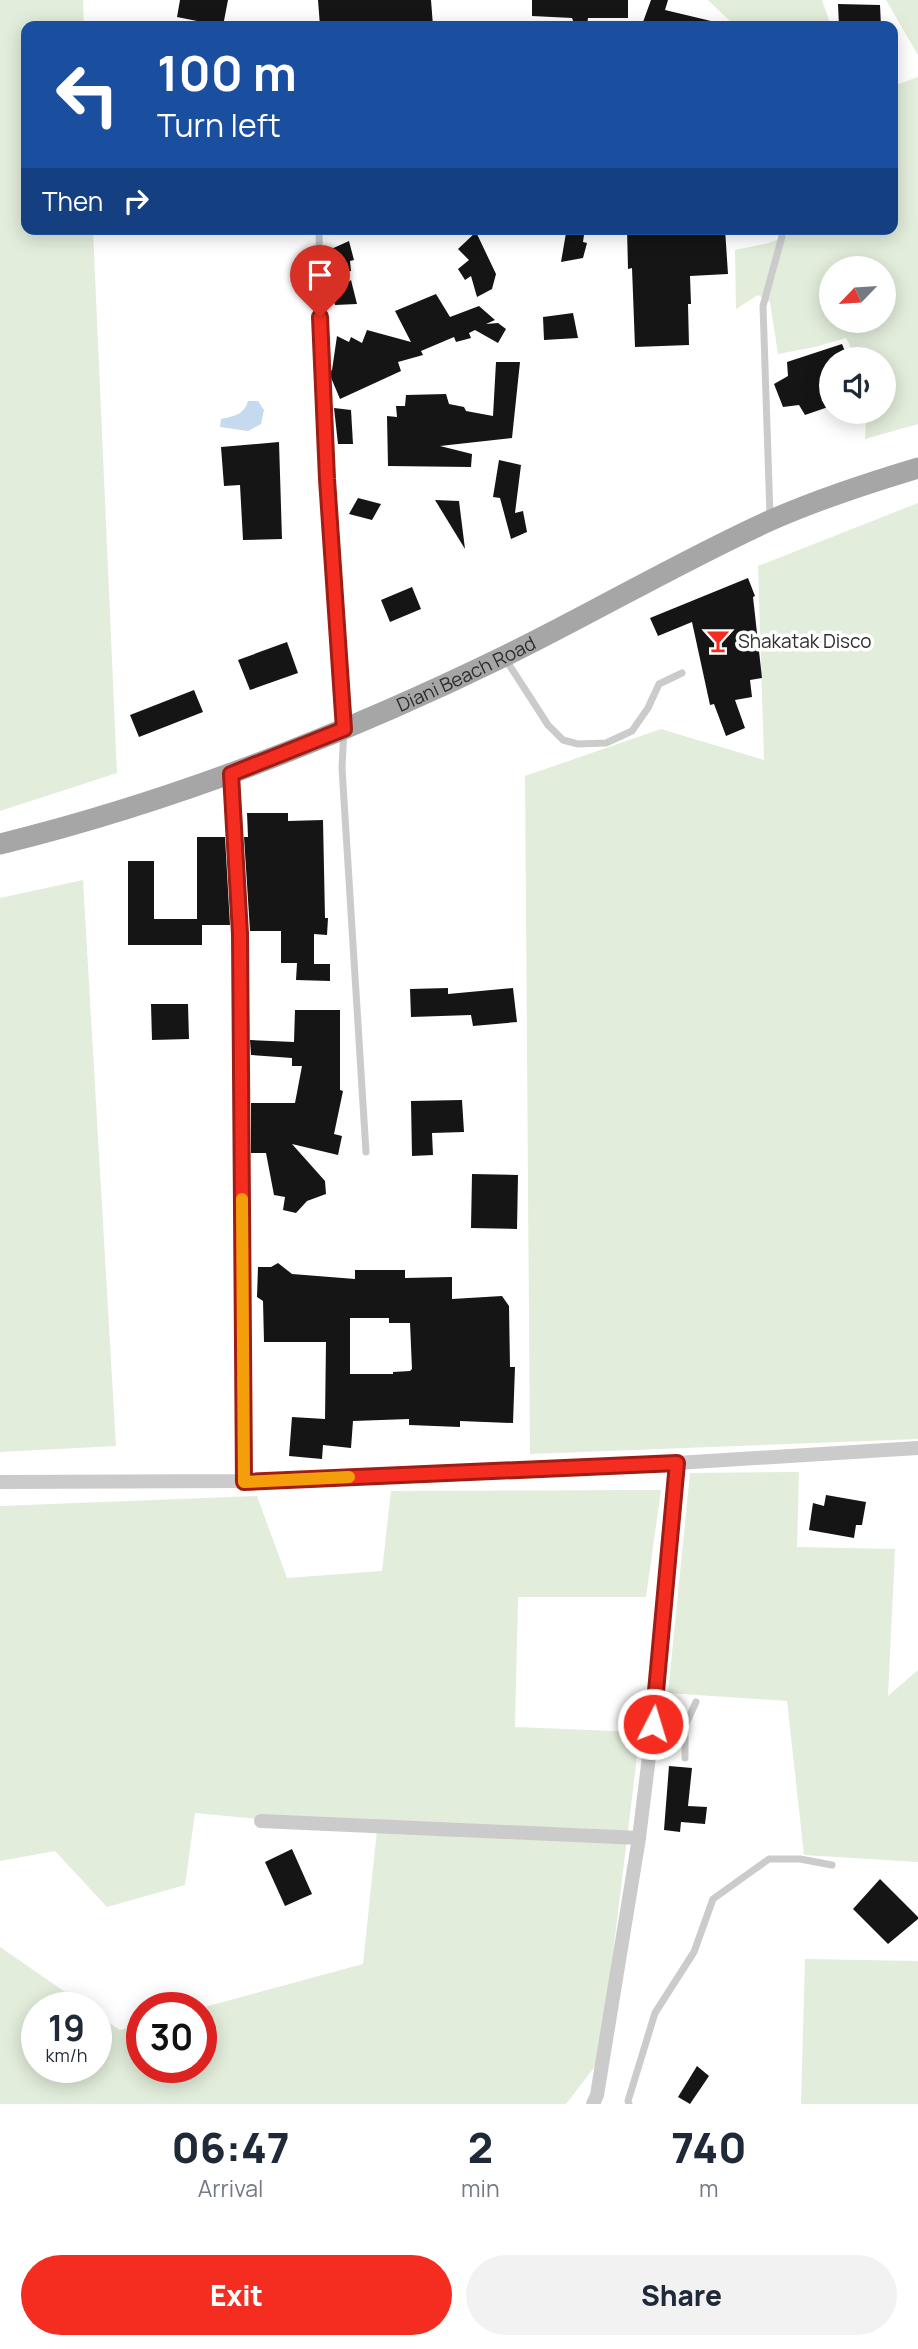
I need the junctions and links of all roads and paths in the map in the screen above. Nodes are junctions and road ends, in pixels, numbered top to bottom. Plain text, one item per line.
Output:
1 (319, 235) edge
2 (782, 235) edge
3 (918, 468) edge
4 (770, 521) junction
5 (504, 656) junction
6 (682, 673) dead end
7 (344, 729) junction
8 (231, 774) junction
9 (0, 844) edge
10 (366, 1152) dead end
11 (918, 1448) edge
12 (677, 1463) junction
13 (0, 1482) edge
14 (244, 1482) junction
15 (696, 1702) dead end
16 (653, 1724) junction
17 (685, 1726) junction
18 (685, 1758) dead end
19 (261, 1821) dead end
20 (639, 1838) junction
21 (832, 1865) dead end
22 (593, 2104) edge
23 (629, 2104) edge

1 - 7 lane
2 - 4 lane
3 - 4 main road, Diani Beach Road
4 - 5 main road, Diani Beach Road
5 - 6 lane
5 - 7 main road, Diani Beach Road
7 - 8 main road, Diani Beach Road
7 - 10 lane
8 - 9 main road, Diani Beach Road
8 - 14 street
11 - 12 street
12 - 14 street
12 - 16 street
13 - 14 street
15 - 17 lane
16 - 17 lane
16 - 20 street
17 - 18 lane
19 - 20 street
20 - 22 street
21 - 23 lane

